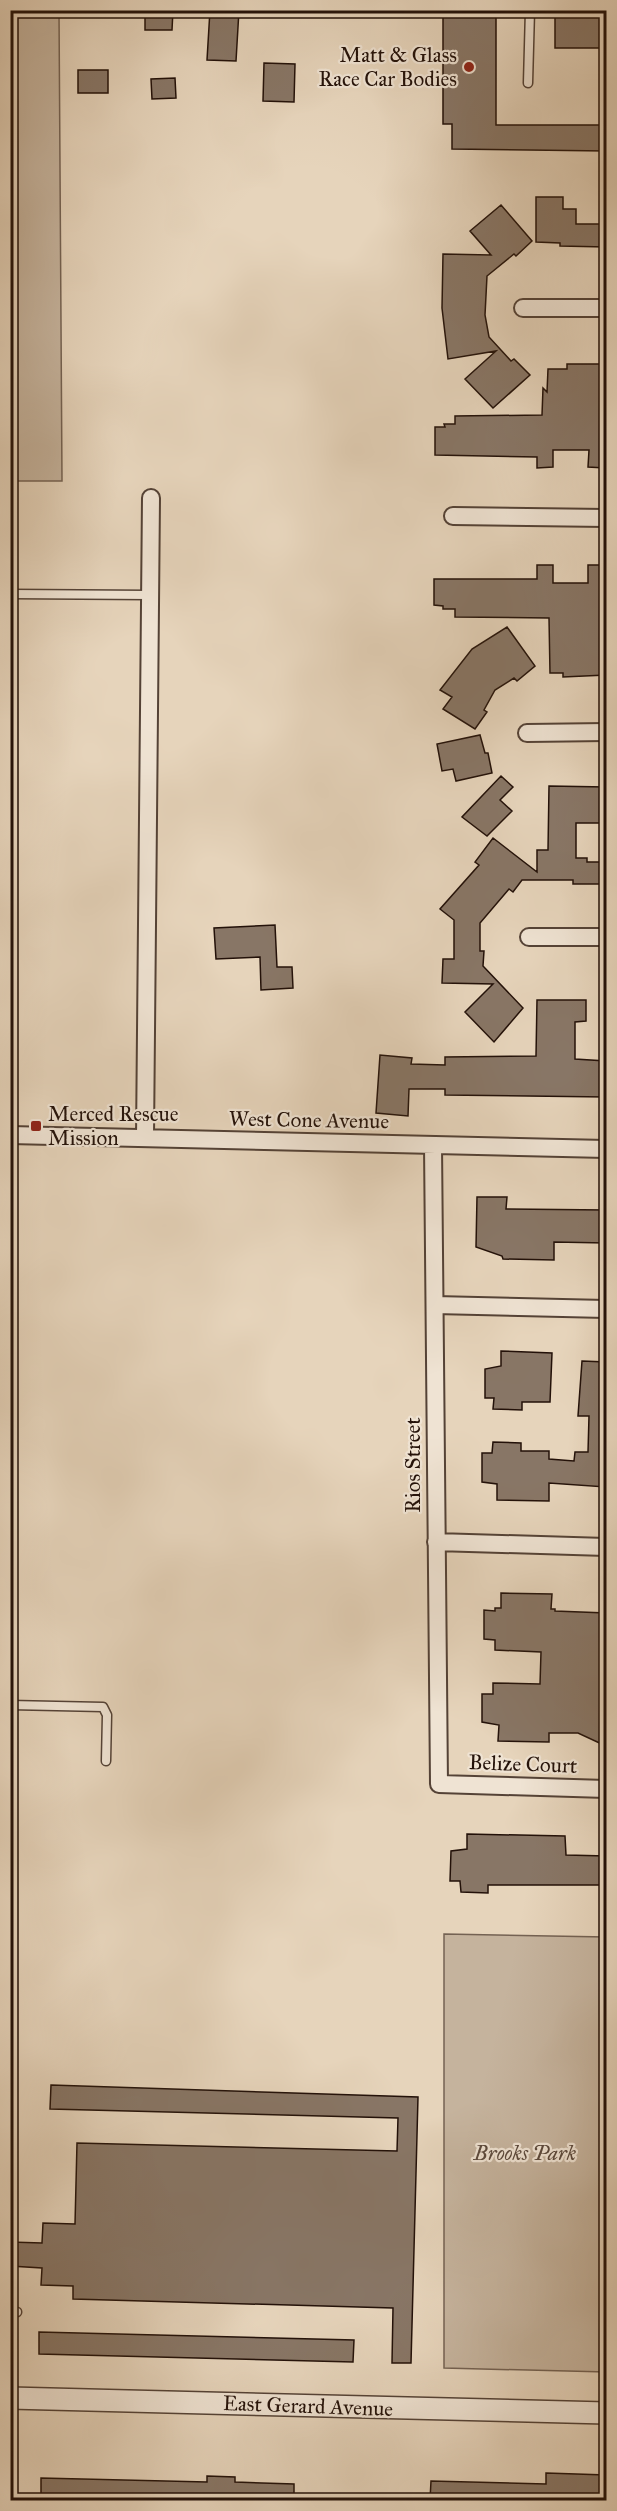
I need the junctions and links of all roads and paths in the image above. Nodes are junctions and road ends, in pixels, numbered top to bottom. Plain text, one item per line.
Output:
1 (530, 10) edge
2 (528, 82) dead end
3 (523, 308) dead end
4 (606, 308) edge
5 (151, 498) dead end
6 (453, 516) dead end
7 (606, 518) edge
8 (10, 594) edge
9 (150, 595) junction
10 (606, 732) edge
11 (527, 733) dead end
12 (529, 937) dead end
13 (606, 937) edge
14 (10, 1135) edge
15 (145, 1138) junction
16 (434, 1145) junction
17 (606, 1149) edge
18 (435, 1305) junction
19 (606, 1309) edge
20 (436, 1542) junction
21 (606, 1547) edge
22 (10, 1705) edge
23 (106, 1761) dead end
24 (439, 1784) joint
25 (606, 1789) edge
26 (10, 2398) edge
27 (606, 2413) edge

1 - 2 lane
3 - 4 street
5 - 9 street
6 - 7 street
8 - 9 lane
9 - 15 street
10 - 11 street
12 - 13 street
14 - 15 street, West Cone Avenue
15 - 16 street, West Cone Avenue
16 - 17 street, West Cone Avenue
16 - 18 street, Rios Street
18 - 19 street
18 - 20 street, Rios Street
20 - 21 street
20 - 24 street, Rios Street
22 - 23 lane
24 - 25 street, Belize Court
26 - 27 street, East Gerard Avenue

